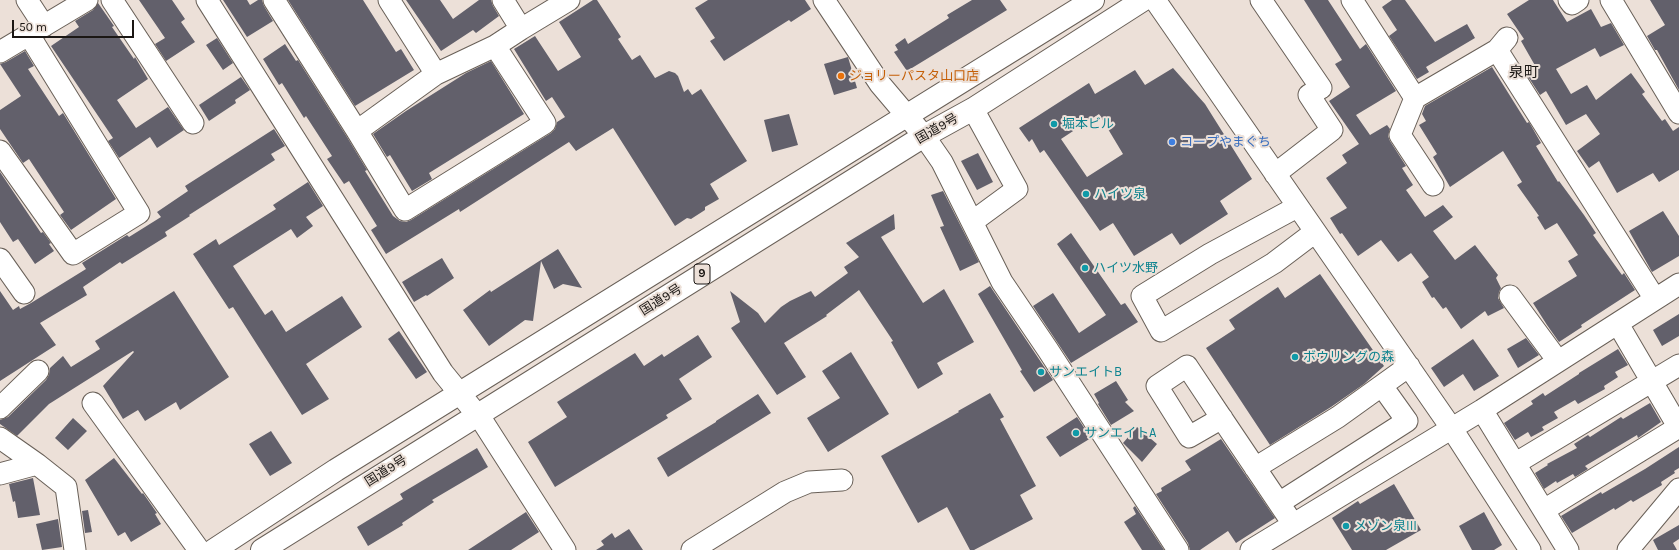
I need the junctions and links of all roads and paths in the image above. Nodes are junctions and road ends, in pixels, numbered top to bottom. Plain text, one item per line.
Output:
1 (28, 0) edge
2 (87, 0) edge
3 (112, 0) edge
4 (207, 0) edge
5 (274, 0) edge
6 (389, 0) edge
7 (503, 0) edge
8 (569, 0) edge
9 (824, 0) edge
10 (1093, 0) edge
11 (1143, 0) edge
12 (1155, 0) edge
13 (1261, 0) edge
14 (1352, 0) edge
15 (1569, 0) edge
16 (1578, 0) edge
17 (1611, 0) edge
18 (521, 29) junction
19 (37, 30) junction
20 (495, 46) junction
21 (0, 52) edge
22 (436, 74) junction
23 (1415, 98) junction
24 (973, 108) junction
25 (1679, 113) edge
26 (907, 116) junction
27 (193, 123) dead end
28 (357, 131) junction
29 (924, 136) junction
30 (0, 151) edge
31 (1275, 174) junction
32 (1433, 185) dead end
33 (1297, 207) junction
34 (972, 222) junction
35 (1315, 232) junction
36 (0, 259) edge
37 (1679, 284) edge
38 (24, 293) dead end
39 (1510, 296) dead end
40 (1655, 299) junction
41 (1618, 324) junction
42 (1558, 361) junction
43 (1679, 365) edge
44 (1409, 366) junction
45 (38, 371) dead end
46 (1653, 382) junction
47 (1382, 386) junction
48 (461, 393) junction
49 (94, 403) dead end
50 (0, 408) edge
51 (1482, 410) junction
52 (478, 415) junction
53 (1222, 418) dead end
54 (1679, 427) edge
55 (1452, 429) junction
56 (0, 438) edge
57 (1516, 463) junction
58 (37, 464) junction
59 (1255, 468) junction
60 (0, 474) edge
61 (842, 480) dead end
62 (1679, 489) edge
63 (1279, 503) junction
64 (1544, 510) junction
65 (1293, 524) junction
66 (75, 550) edge
67 (199, 550) edge
68 (214, 550) edge
69 (262, 550) edge
70 (565, 550) edge
71 (692, 550) edge
72 (1178, 550) edge
73 (1251, 550) edge
74 (1530, 550) edge
75 (1568, 550) edge
76 (1628, 550) edge

1 - 19 street
2 - 19 street
3 - 27 street
4 - 48 street
5 - 28 street
6 - 22 street
7 - 18 street
8 - 18 street
9 - 26 street
10 - 26 highway, 国道9号 / 9
11 - 24 highway, 国道9号 / 9
12 - 31 street
13 - 31 street
14 - 23 street
15 - 16 street
17 - 25 street
18 - 20 street
19 - 21 street
19 - 30 street
20 - 22 street
20 - 28 street
22 - 28 street
23 - 32 street
23 - 40 street
24 - 29 highway, 国道9号 / 9
24 - 34 street
26 - 29 street
26 - 48 highway, 国道9号 / 9
29 - 34 street
29 - 52 highway, 国道9号 / 9
31 - 33 street
33 - 35 street
33 - 35 street
34 - 72 street
35 - 44 street
36 - 38 street
37 - 40 street
39 - 42 street
40 - 41 street
41 - 42 street
41 - 46 street
42 - 51 street
43 - 46 street
44 - 47 street
44 - 55 street
45 - 50 street
46 - 54 street
46 - 57 street
47 - 59 street
47 - 63 street
48 - 52 street
48 - 68 highway, 国道9号 / 9
49 - 67 street
51 - 55 street
51 - 57 street
52 - 69 highway, 国道9号 / 9
52 - 70 street
53 - 59 street
54 - 64 street
55 - 65 street
55 - 74 street
56 - 58 street
57 - 64 street
58 - 60 street
58 - 66 street
59 - 63 street
61 - 71 street
62 - 76 street
63 - 65 street
64 - 75 street
65 - 73 street

